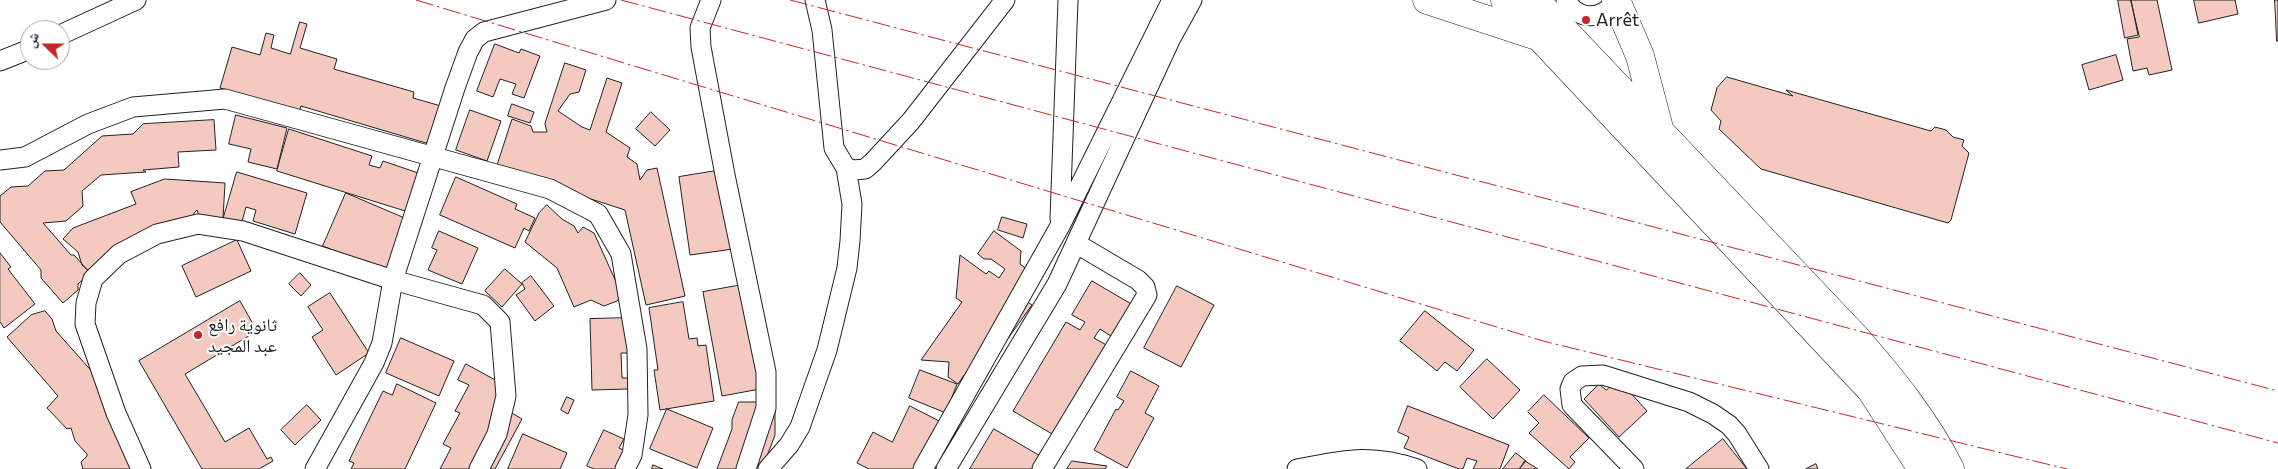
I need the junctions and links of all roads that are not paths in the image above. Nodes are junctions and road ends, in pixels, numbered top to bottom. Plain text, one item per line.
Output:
1 (136, 0) edge
2 (606, 0) edge
3 (711, 0) edge
4 (815, 0) edge
5 (1005, 0) edge
6 (1068, 0) edge
7 (1172, 0) edge
8 (1192, 0) edge
9 (1427, 0) edge
10 (1505, 0) edge
11 (1535, 0) edge
12 (1566, 0) edge
13 (1616, 0) edge
14 (70, 30) edge
15 (1540, 38) junction
16 (20, 53) edge
17 (0, 61) edge
18 (1660, 132) junction
19 (433, 156) junction
20 (0, 160) edge
21 (846, 168) junction
22 (1060, 226) junction
23 (1077, 244) junction
24 (393, 280) junction
25 (141, 469) edge
26 (315, 469) edge
27 (479, 469) edge
28 (625, 469) edge
29 (746, 469) edge
30 (768, 469) edge
31 (924, 469) edge
32 (946, 469) edge
33 (1042, 469) edge
34 (1297, 469) edge
35 (1417, 469) edge
36 (1634, 469) edge
37 (1759, 469) edge
38 (1922, 469) edge
39 (1950, 469) edge

1 - 14 street
2 - 19 street
3 - 29 street
4 - 21 street
5 - 21 street
6 - 22 street
7 - 22 street
8 - 23 street
9 - 15 highway
10 - 15 highway
11 - 18 highway
12 - 13 street
13 - 18 highway
15 - 38 highway
16 - 17 street
18 - 39 highway
19 - 20 street
19 - 24 street
19 - 28 street
21 - 30 street
22 - 31 street
23 - 32 street
23 - 33 street
24 - 25 street
24 - 26 street
24 - 27 street
34 - 35 street
36 - 37 street

